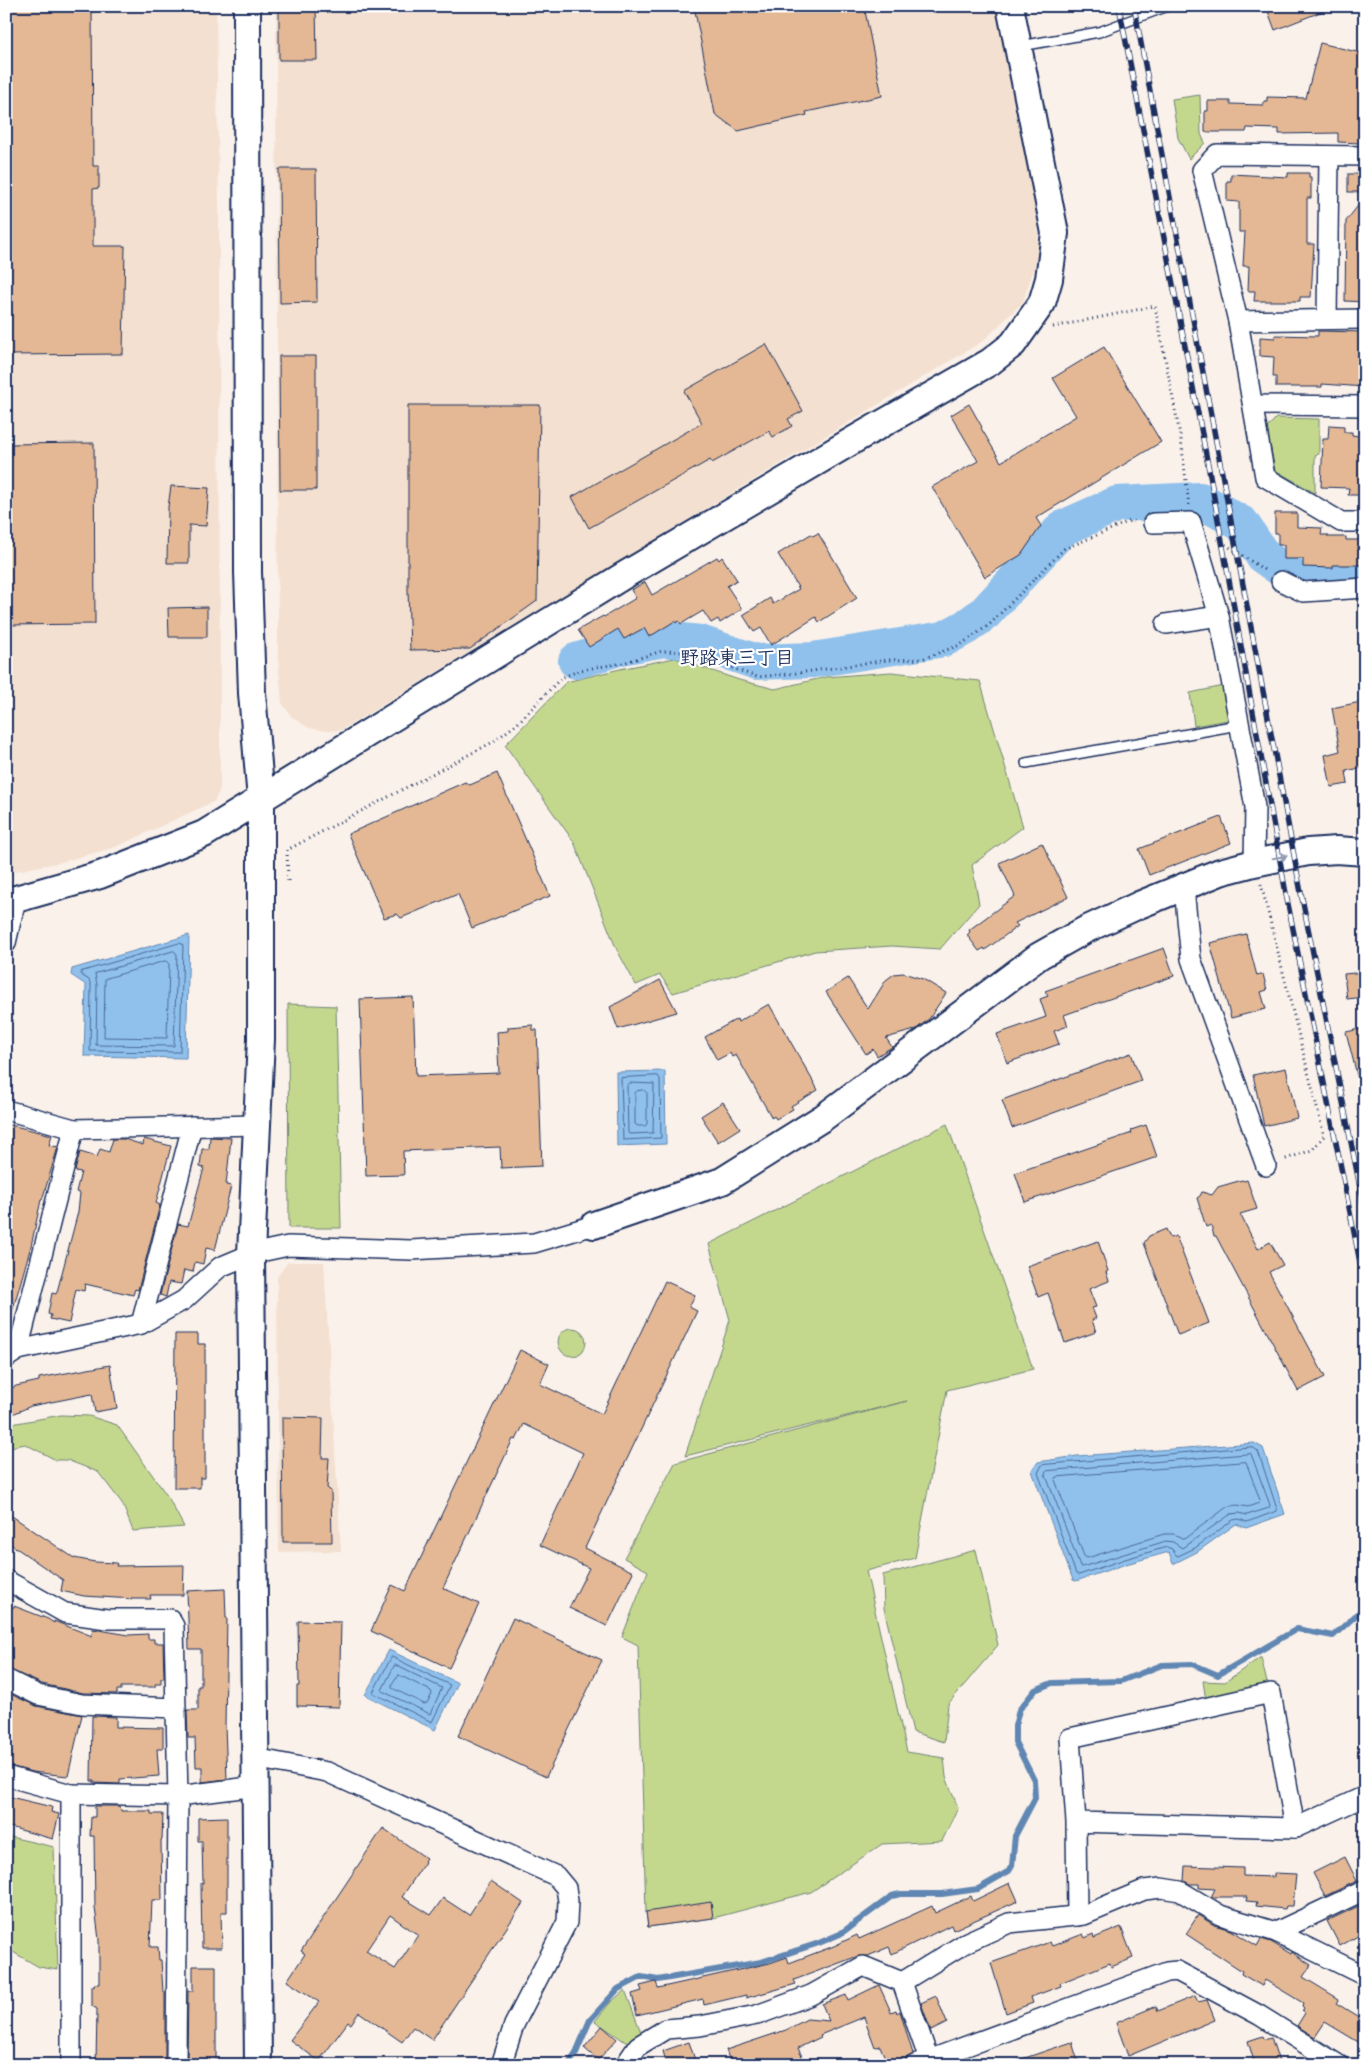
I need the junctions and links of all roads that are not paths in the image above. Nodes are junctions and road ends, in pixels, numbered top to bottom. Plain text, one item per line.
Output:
1 (248, 6) edge
2 (1010, 6) edge
3 (1168, 6) edge
4 (1018, 47) junction
5 (1329, 156) junction
6 (1365, 156) edge
7 (1327, 319) junction
8 (1365, 319) edge
9 (1238, 321) junction
10 (1253, 405) junction
11 (1365, 406) edge
12 (1365, 522) edge
13 (1153, 523) road end
14 (1282, 581) road end
15 (1365, 588) edge
16 (1219, 616) junction
17 (1166, 624) dead end
18 (1238, 725) junction
19 (1026, 763) dead end
20 (261, 800) junction
21 (1365, 852) edge
22 (1365, 865) edge
23 (1257, 871) junction
24 (1184, 888) junction
25 (11, 899) edge
26 (6, 943) edge
27 (6, 1110) edge
28 (258, 1125) junction
29 (192, 1126) junction
30 (74, 1129) junction
31 (1266, 1166) road end
32 (594, 1225) joint
33 (252, 1254) junction
34 (141, 1324) junction
35 (12, 1354) edge
36 (6, 1580) edge
37 (6, 1679) edge
38 (175, 1708) junction
39 (255, 1758) junction
40 (6, 1776) edge
41 (257, 1786) junction
42 (71, 1794) junction
43 (178, 1796) junction
44 (1365, 1796) edge
45 (1076, 1822) junction
46 (1296, 1828) junction
47 (1365, 1890) edge
48 (1077, 1916) junction
49 (1276, 1932) junction
50 (1365, 1974) edge
51 (902, 1982) junction
52 (922, 2062) edge
53 (1330, 2063) edge
54 (71, 2065) edge
55 (176, 2065) edge
56 (258, 2065) edge
57 (501, 2065) edge
58 (625, 2065) edge

1 - 20 street
2 - 4 street
3 - 4 lane
4 - 20 street
5 - 6 street
5 - 7 street
5 - 9 street
7 - 8 street
7 - 9 street
9 - 10 street
10 - 11 street
10 - 12 street
13 - 16 street
14 - 15 street
16 - 17 street
16 - 18 street
18 - 19 lane
18 - 23 street
20 - 25 street
20 - 28 street
23 -> 21 street
22 - 23 street
23 - 24 street
24 - 31 street
24 - 32 street
25 - 26 street
27 - 30 street
28 - 29 street
28 - 33 street
29 - 30 street
29 - 34 street
30 - 35 street
32 - 33 street
33 - 34 street
33 - 39 street
34 - 35 street
36 - 38 street
37 - 38 street
38 - 43 street
39 - 41 street
39 - 57 street
40 - 42 street
41 - 43 street
41 - 56 street
42 - 43 street
42 - 54 street
43 - 55 street
44 - 46 street
45 - 46 street
45 - 46 street
45 - 48 street
47 - 49 street
48 - 49 street
48 - 51 street
49 - 50 street
51 - 52 street
51 - 58 street
52 - 53 street

